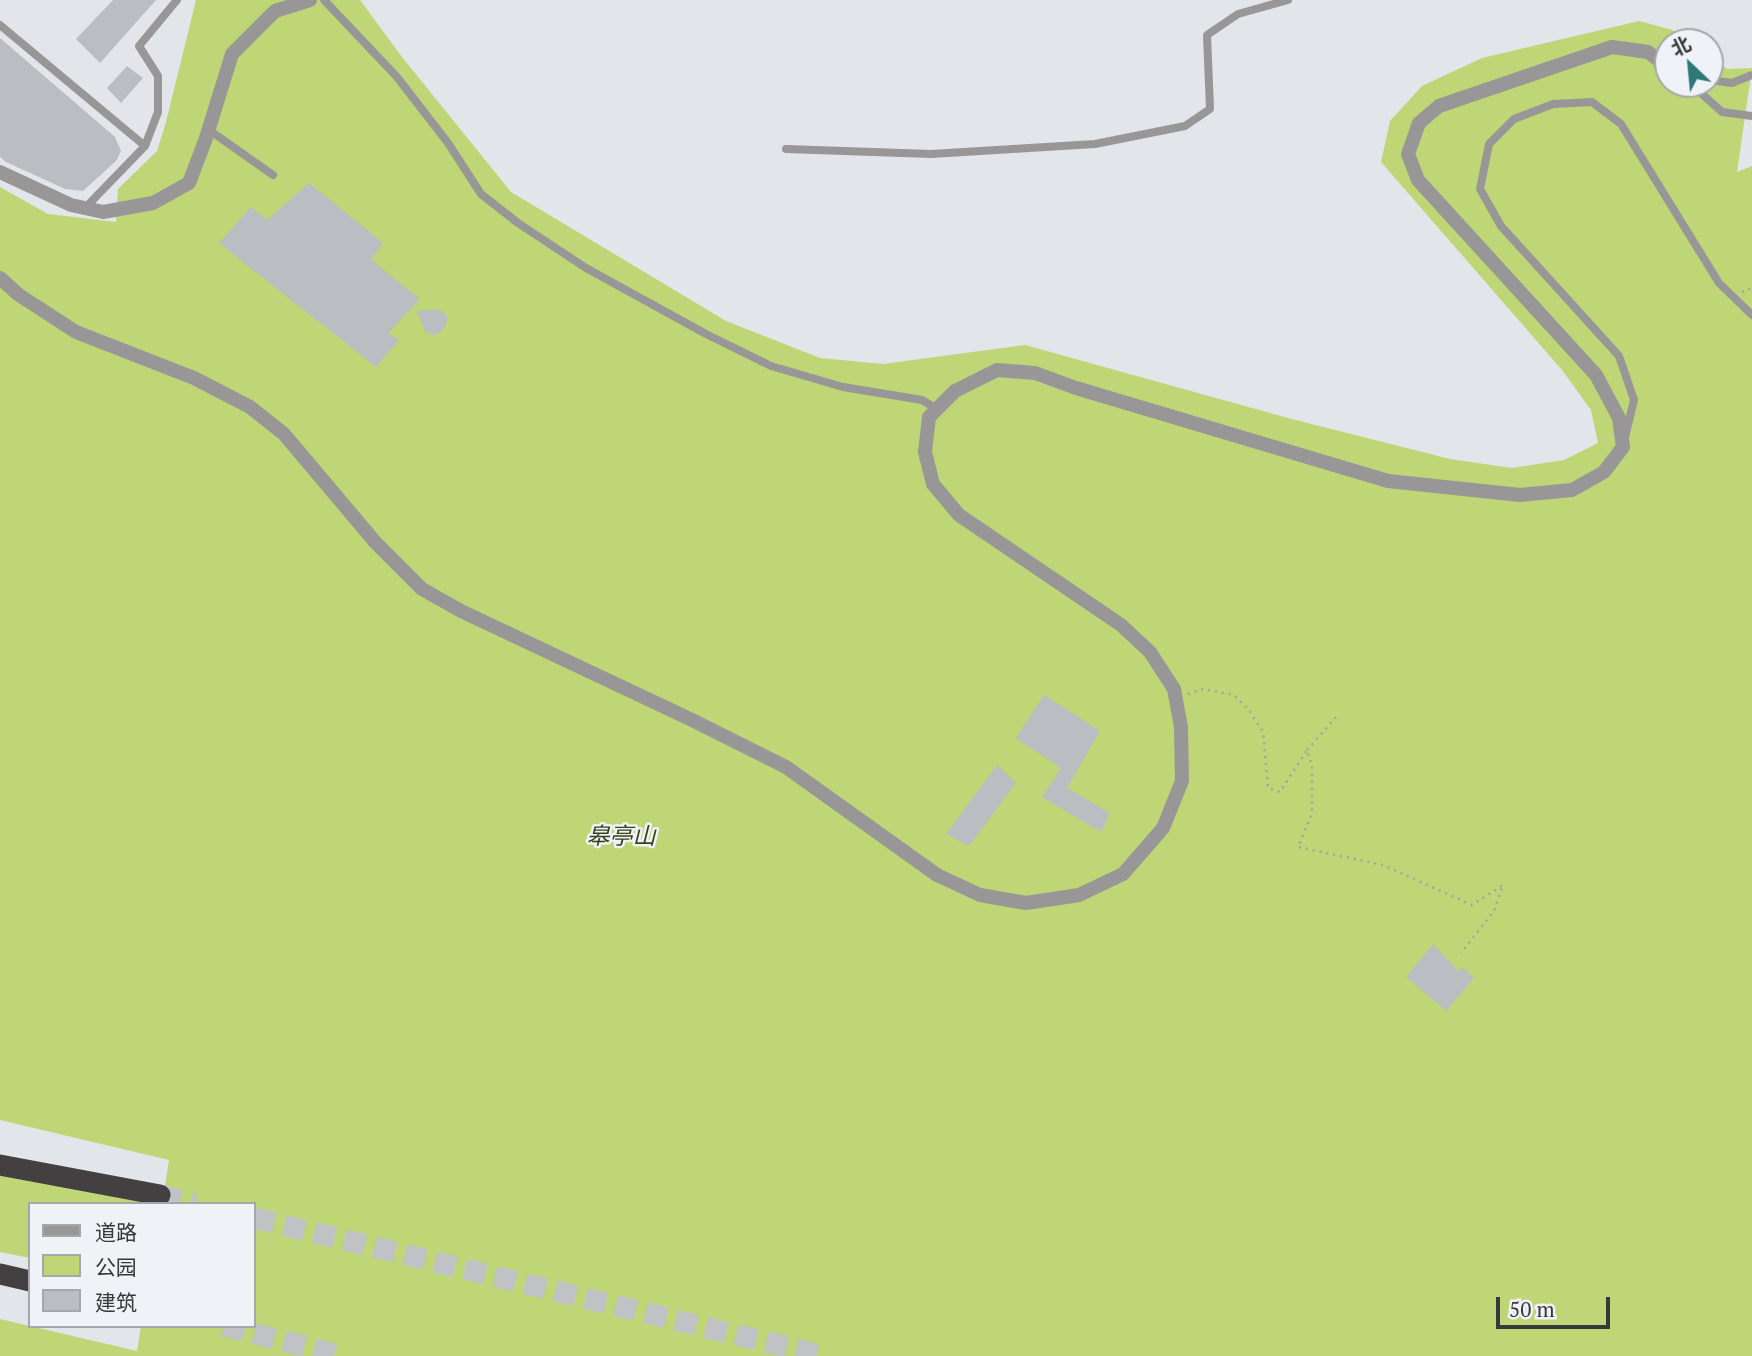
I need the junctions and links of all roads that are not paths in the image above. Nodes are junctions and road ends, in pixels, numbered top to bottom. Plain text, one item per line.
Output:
1 (177, 0) edge
2 (310, 0) edge
3 (324, 0) edge
4 (1288, 0) edge
5 (289, 3) edge
6 (0, 25) edge
7 (1654, 56) edge
8 (1752, 75) edge
9 (1724, 82) edge
10 (1706, 98) edge
11 (1752, 116) edge
12 (208, 130) junction
13 (145, 146) junction
14 (786, 149) dead end
15 (0, 172) edge
16 (273, 175) dead end
17 (85, 208) junction
18 (0, 278) edge
19 (1752, 315) edge
20 (937, 409) junction
21 (1623, 447) junction
22 (0, 1165) edge
23 (159, 1195) tunnel mouth
24 (0, 1274) edge
25 (28, 1281) edge

1 - 13 lane
2 - 5 street
3 - 20 lane
4 - 14 lane
5 - 12 street
6 - 13 lane
7 - 21 street
8 - 9 lane
10 - 11 lane
12 - 16 lane
12 - 17 street
13 - 17 lane
15 - 17 street
18 - 20 street
19 - 21 lane
20 - 21 street
22 - 23 highway
24 - 25 highway

